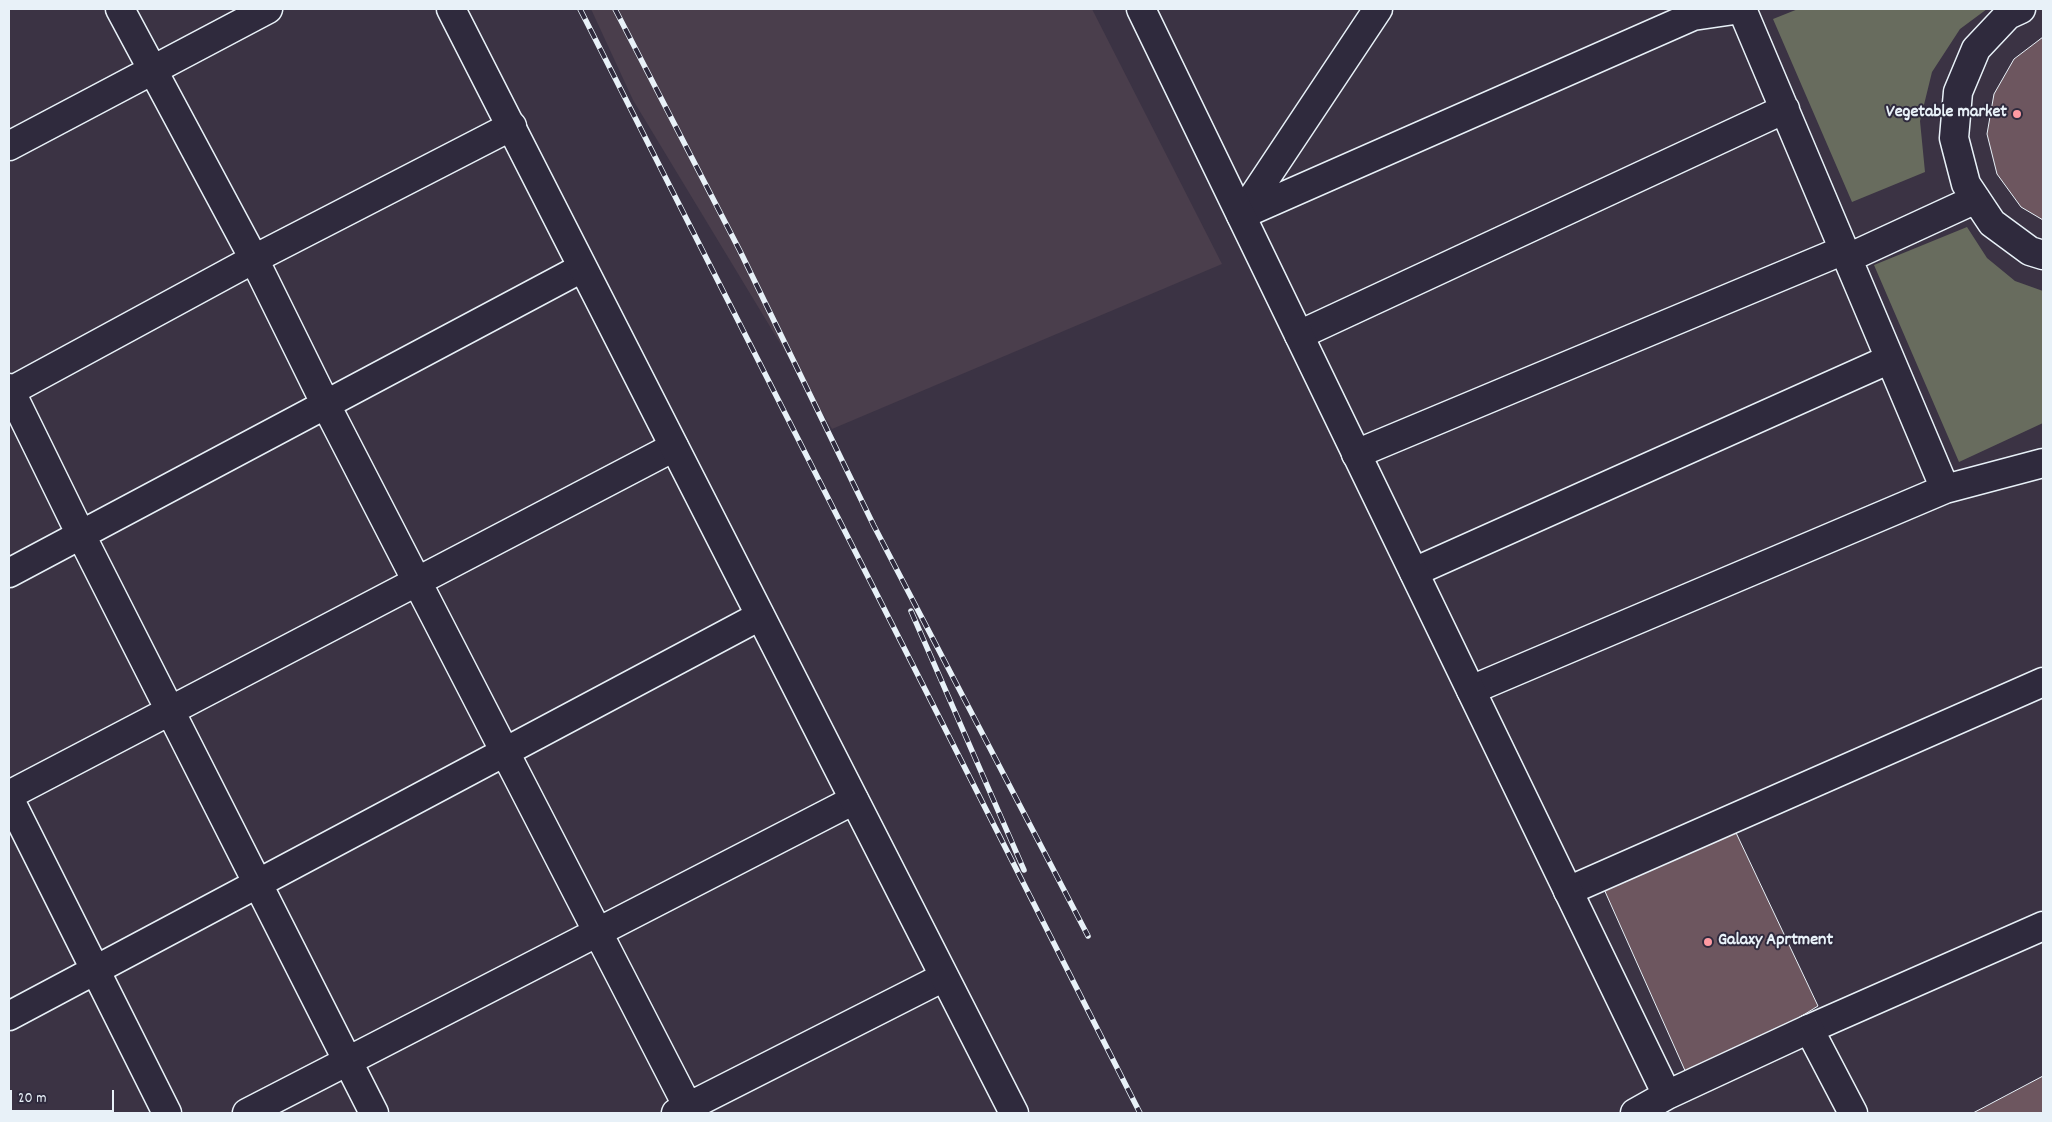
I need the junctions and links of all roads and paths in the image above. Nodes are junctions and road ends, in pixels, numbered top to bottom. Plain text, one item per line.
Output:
1 (120, 9) edge
2 (268, 9) edge
3 (451, 9) edge
4 (1140, 9) edge
5 (1378, 9) edge
6 (1742, 9) edge
7 (2020, 9) edge
8 (153, 70) junction
9 (1785, 109) junction
10 (512, 126) junction
11 (9, 146) edge
12 (1976, 199) junction
13 (1241, 215) junction
14 (1846, 254) junction
15 (2043, 255) edge
16 (254, 259) junction
17 (582, 268) junction
18 (1299, 335) junction
19 (1890, 359) junction
20 (9, 391) edge
21 (326, 405) junction
22 (674, 447) junction
23 (1356, 454) junction
24 (2043, 463) edge
25 (1945, 490) junction
26 (81, 535) junction
27 (1414, 572) junction
28 (9, 573) edge
29 (417, 582) junction
30 (760, 616) junction
31 (2043, 682) edge
32 (1471, 690) junction
33 (170, 711) junction
34 (505, 752) junction
35 (9, 797) edge
36 (854, 800) junction
37 (258, 884) junction
38 (1568, 891) junction
39 (2043, 926) edge
40 (598, 932) junction
41 (95, 970) junction
42 (944, 977) junction
43 (9, 1016) edge
44 (1810, 1029) junction
45 (348, 1061) junction
46 (1667, 1096) junction
47 (685, 1111) edge
48 (168, 1113) edge
49 (247, 1113) edge
50 (374, 1113) edge
51 (1014, 1113) edge
52 (1635, 1113) edge
53 (1853, 1113) edge

1 - 8 street
2 - 8 street
3 - 10 street
4 - 13 street
5 - 13 street
6 - 9 street
6 - 13 street
7 - 12 street
8 - 11 street
8 - 16 street
9 - 14 street
9 - 18 street
10 - 16 street
10 - 17 street
12 - 14 street
12 - 15 street
13 - 18 street
14 - 19 street
14 - 23 street
16 - 20 street
16 - 21 street
17 - 21 street
17 - 22 street
18 - 23 street
19 - 25 street
19 - 27 street
20 - 26 street
21 - 26 street
21 - 29 street
22 - 29 street
22 - 30 street
23 - 27 street
24 - 25 street
25 - 32 street
26 - 28 street
26 - 33 street
27 - 32 street
29 - 33 street
29 - 34 street
30 - 34 street
30 - 36 street
31 - 38 street
32 - 38 street
33 - 35 street
33 - 37 street
34 - 37 street
34 - 40 street
35 - 41 street
36 - 40 street
36 - 42 street
37 - 41 street
37 - 45 street
38 - 46 street
39 - 44 street
40 - 45 street
40 - 47 street
41 - 43 street
41 - 48 street
42 - 47 street
42 - 51 street
44 - 46 street
44 - 53 street
45 - 49 street
45 - 50 street
46 - 52 street

